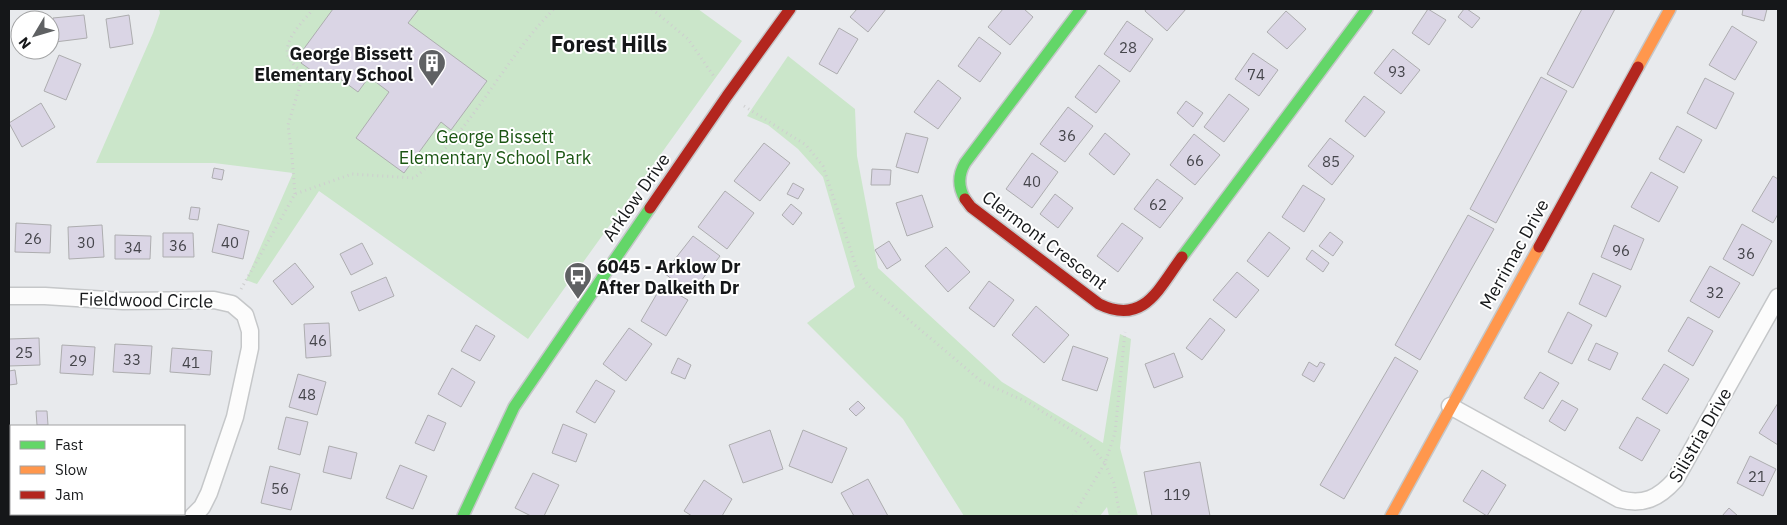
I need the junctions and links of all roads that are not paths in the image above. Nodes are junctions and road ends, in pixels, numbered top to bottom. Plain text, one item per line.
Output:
1 (790, 9) edge
2 (1081, 9) edge
3 (1367, 9) edge
4 (1670, 9) edge
5 (9, 296) edge
6 (1778, 297) edge
7 (1450, 406) junction
8 (193, 516) edge
9 (464, 516) edge
10 (1390, 516) edge

1 - 9 street, Arklow Drive
2 - 3 street, Clermont Crescent
4 - 7 street, Merrimac Drive
5 - 8 street, Fieldwood Circle
6 - 7 street, Silistria Drive
7 - 10 street, Merrimac Drive

